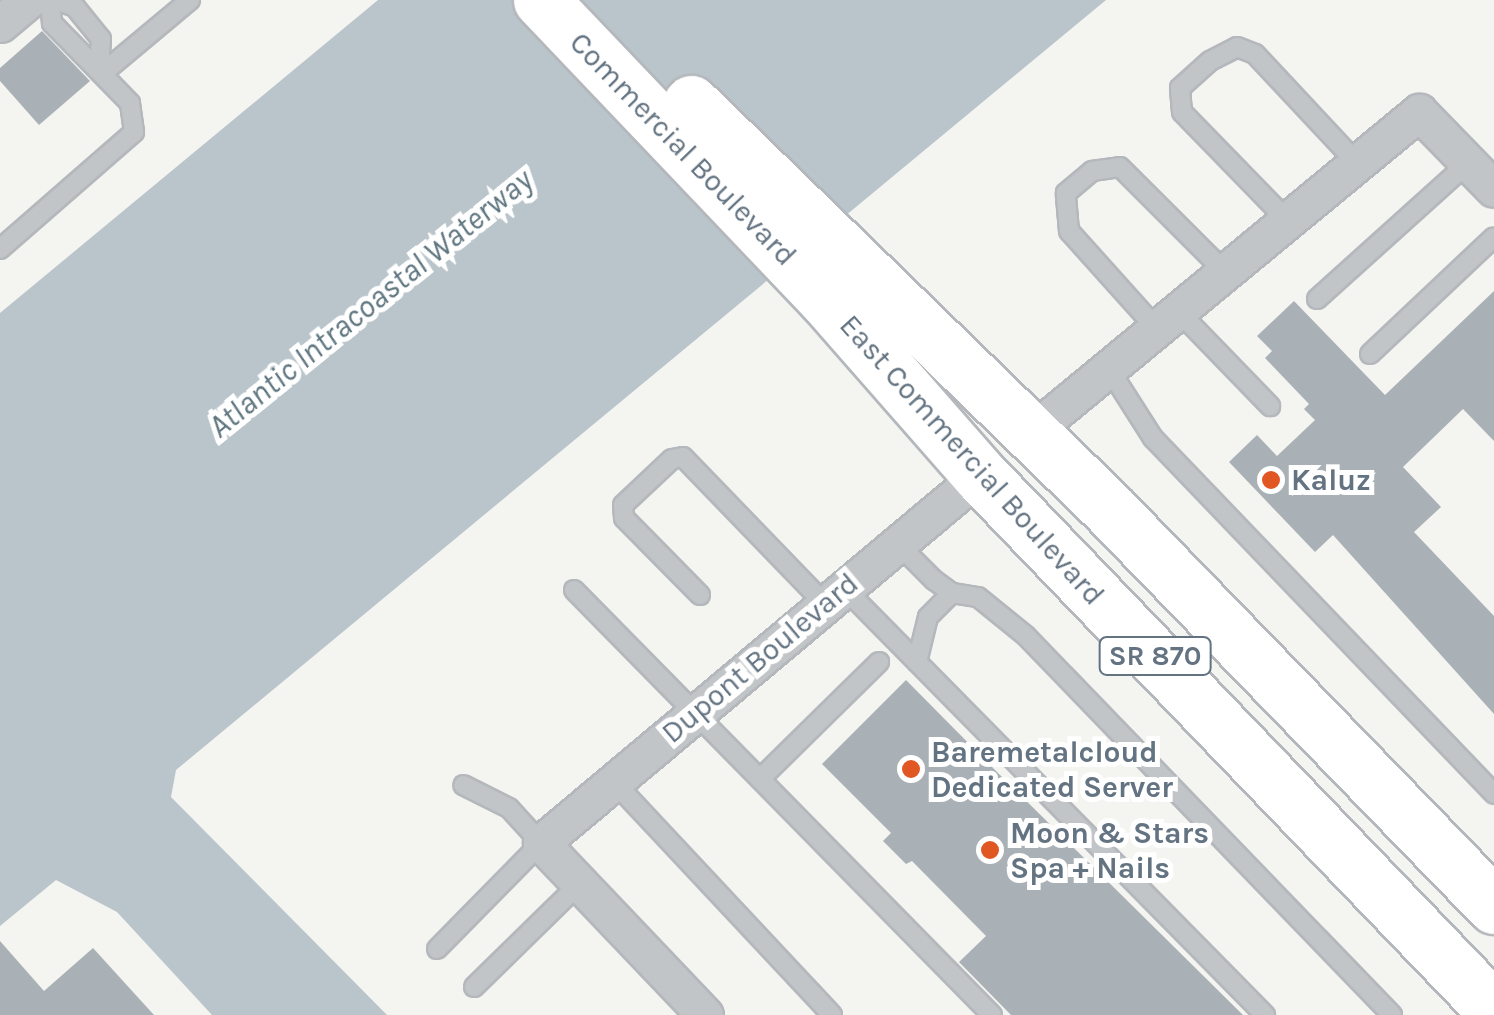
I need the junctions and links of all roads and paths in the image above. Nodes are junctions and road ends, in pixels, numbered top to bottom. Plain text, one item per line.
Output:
1 (29, 0) edge
2 (52, 0) edge
3 (190, 0) edge
4 (541, 0) edge
5 (592, 0) edge
6 (0, 24) edge
7 (102, 68) junction
8 (1356, 162) junction
9 (1468, 163) junction
10 (1494, 189) edge
11 (1286, 219) junction
12 (1494, 237) edge
13 (0, 248) edge
14 (1223, 270) junction
15 (840, 283) junction
16 (1317, 299) dead end
17 (1166, 319) junction
18 (1370, 354) dead end
19 (1109, 370) junction
20 (1270, 406) dead end
21 (1029, 434) junction
22 (980, 474) junction
23 (1107, 506) junction
24 (897, 543) junction
25 (574, 590) dead end
26 (952, 594) junction
27 (700, 595) dead end
28 (834, 596) junction
29 (878, 662) dead end
30 (917, 662) junction
31 (695, 713) junction
32 (760, 779) junction
33 (614, 782) junction
34 (464, 785) dead end
35 (1494, 794) edge
36 (541, 843) junction
37 (579, 884) junction
38 (1494, 906) edge
39 (437, 949) dead end
40 (474, 987) dead end
41 (1491, 1005) edge
42 (704, 1015) edge
43 (832, 1015) edge
44 (992, 1015) edge
45 (1265, 1015) edge
46 (1392, 1015) edge

1 - 6 street
2 - 7 lane
2 - 7 lane
3 - 7 lane
4 - 15 main road, Commercial Boulevard / SR 870
5 - 15 main road, Commercial Boulevard / SR 870
7 - 13 lane
8 - 9 street
8 - 11 street
8 - 11 lane
9 - 10 street
9 - 16 lane
11 - 14 street
12 - 18 lane
14 - 17 street
14 - 17 lane
15 - 21 main road, East Commercial Boulevard / SR 870
15 - 22 main road, East Commercial Boulevard / SR 870
17 - 19 street
17 - 20 lane
19 - 21 street
19 - 35 lane
21 - 23 main road, East Commercial Boulevard / SR 870
22 - 23 main road
22 - 24 street, Dupont Boulevard
22 - 41 main road, East Commercial Boulevard / SR 870
23 - 38 main road, East Commercial Boulevard / SR 870
24 - 26 lane
24 - 28 street, Dupont Boulevard
25 - 31 lane
26 - 30 lane
26 - 46 lane
27 - 28 lane
28 - 30 lane
28 - 31 street, Dupont Boulevard
29 - 32 lane
30 - 45 lane
31 - 32 lane
31 - 33 street, Dupont Boulevard
32 - 44 lane
33 - 36 street, Dupont Boulevard
33 - 43 lane
34 - 36 lane
36 - 37 street
36 - 39 lane
37 - 40 lane
37 - 42 street

